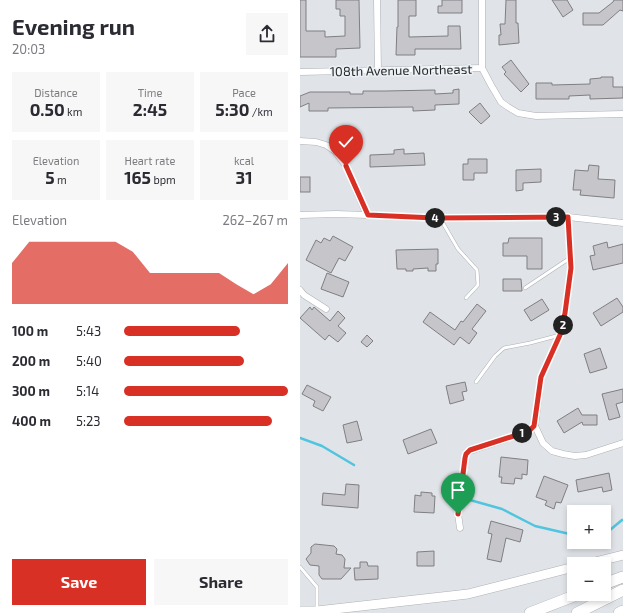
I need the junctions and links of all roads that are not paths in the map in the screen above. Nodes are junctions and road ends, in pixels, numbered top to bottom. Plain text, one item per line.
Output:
1 (378, 0) edge
2 (482, 0) edge
3 (482, 68) junction
4 (378, 71) junction
5 (300, 72) edge
6 (623, 114) edge
7 (300, 141) edge
8 (300, 215) edge
9 (368, 215) junction
10 (568, 217) junction
11 (440, 218) junction
12 (623, 223) edge
13 (571, 258) junction
14 (525, 288) dead end
15 (300, 290) edge
16 (466, 298) dead end
17 (326, 309) dead end
18 (560, 335) junction
19 (476, 382) dead end
20 (534, 426) junction
21 (623, 443) edge
22 (460, 528) dead end
23 (623, 555) edge
24 (611, 558) edge
25 (300, 567) edge
26 (567, 569) edge
27 (623, 578) edge
28 (611, 582) edge
29 (623, 590) edge
30 (567, 599) edge
31 (300, 611) edge
32 (317, 611) junction
33 (623, 611) edge
34 (530, 613) edge
35 (577, 613) edge
36 (619, 613) edge

1 - 4 street
2 - 3 street
3 - 4 street, 108th Avenue Northeast
3 - 6 street, 108th Avenue Northeast
4 - 5 street, 108th Avenue Northeast
7 - 9 street
8 - 9 street
9 - 11 street
10 - 11 street
10 - 12 street
10 - 13 street
11 - 16 lane
13 - 14 lane
13 - 18 street
15 - 17 street
18 - 19 lane
18 - 20 street
20 - 21 street
20 - 22 street
23 - 24 main road
25 - 32 lane
26 - 32 main road
27 - 28 highway
29 - 35 highway
30 - 34 highway
31 - 32 main road
33 - 36 highway

